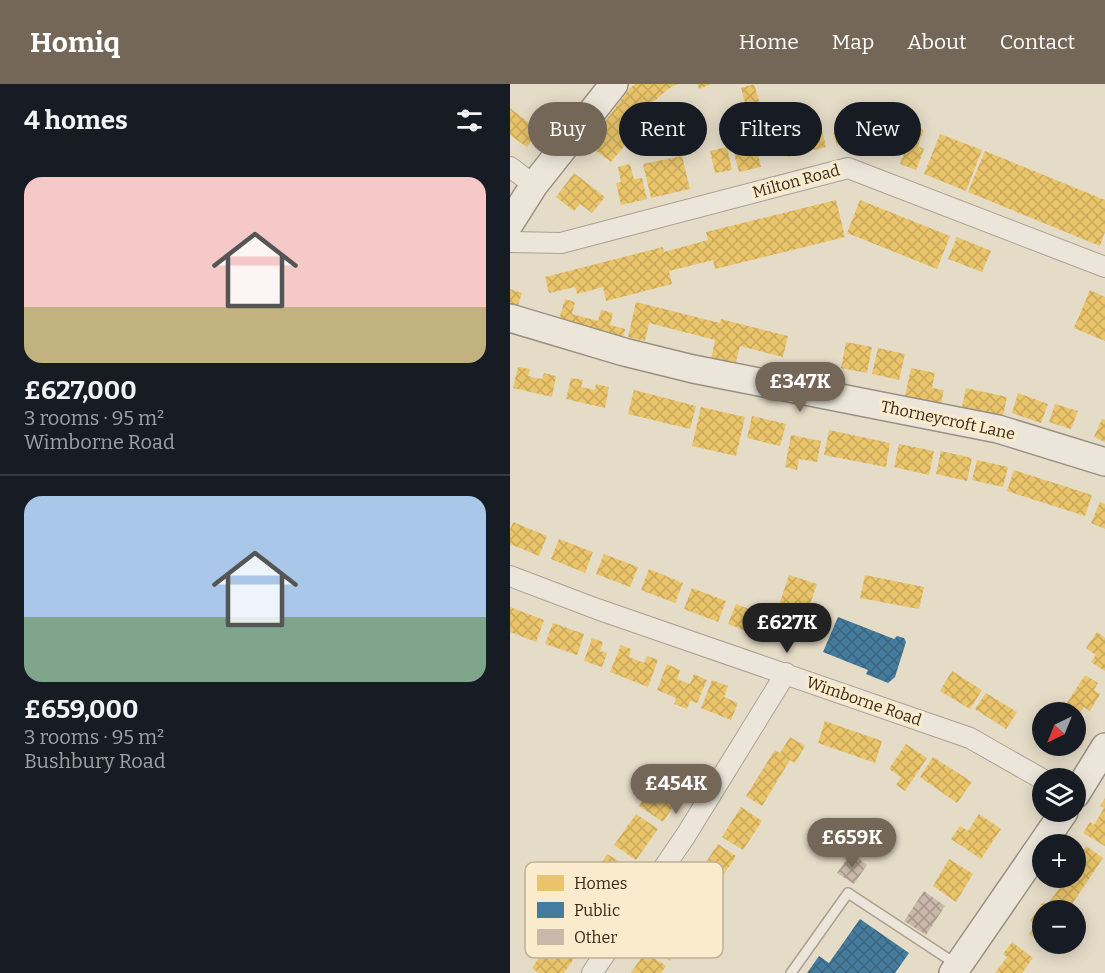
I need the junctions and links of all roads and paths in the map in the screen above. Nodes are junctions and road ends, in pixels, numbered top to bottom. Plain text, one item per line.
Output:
1 (614, 84) edge
2 (510, 167) edge
3 (534, 185) junction
4 (510, 223) edge
5 (510, 242) edge
6 (1105, 267) edge
7 (510, 318) edge
8 (1105, 462) edge
9 (510, 576) edge
10 (786, 673) junction
11 (1105, 747) edge
12 (1032, 772) edge
13 (1086, 778) edge
14 (1057, 822) edge
15 (668, 862) edge
16 (602, 958) edge
17 (955, 969) edge
18 (592, 973) edge
19 (791, 973) edge

1 - 3 street
2 - 3 street
3 - 4 street
5 - 6 street, Milton Road
7 - 8 street, Thorneycroft Lane
9 - 10 street, Wimborne Road
10 - 12 street, Wimborne Road
10 - 15 street
11 - 13 street
14 - 17 street
16 - 18 street
17 - 19 lane

